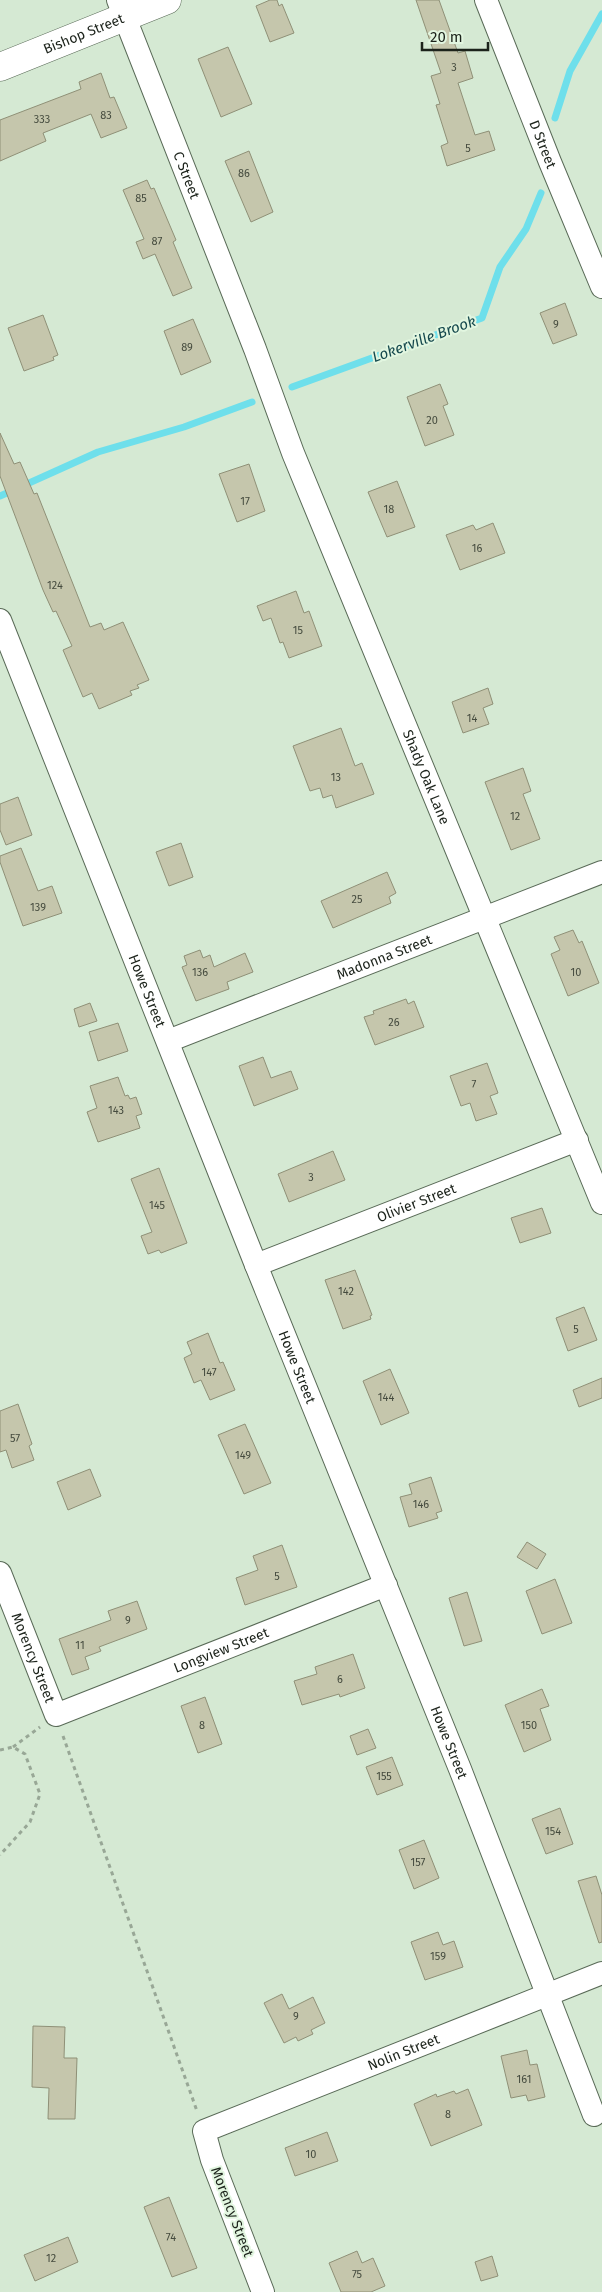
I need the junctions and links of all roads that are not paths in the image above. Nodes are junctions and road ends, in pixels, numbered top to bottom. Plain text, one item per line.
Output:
1 (167, 0) edge
2 (486, 0) edge
3 (122, 8) edge
4 (0, 67) edge
5 (602, 286) edge
6 (255, 349) joint
7 (0, 620) edge
8 (602, 872) edge
9 (486, 917) junction
10 (168, 1041) junction
11 (577, 1140) junction
12 (602, 1203) edge
13 (256, 1266) junction
14 (0, 1573) edge
15 (386, 1585) junction
16 (56, 1715) joint
17 (602, 1973) edge
18 (546, 1995) junction
19 (594, 2115) dead end
20 (204, 2130) joint
21 (263, 2292) edge

1 - 3 street, Bishop Street
2 - 5 street, D Street
3 - 4 street, Bishop Street
3 - 6 street, C Street
6 - 9 street, Shady Oak Lane
7 - 10 street, Howe Street
8 - 9 street, Madonna Street
9 - 10 street, Madonna Street
9 - 11 street, Shady Oak Lane
10 - 13 street, Howe Street
11 - 12 street, Shady Oak Lane
11 - 13 street, Olivier Street
13 - 15 street, Howe Street
14 - 16 street, Morency Street
15 - 16 street, Longview Street
15 - 18 street, Howe Street
17 - 18 street, Nolin Street
18 - 19 street, Howe Street
18 - 20 street, Nolin Street
20 - 21 street, Morency Street

